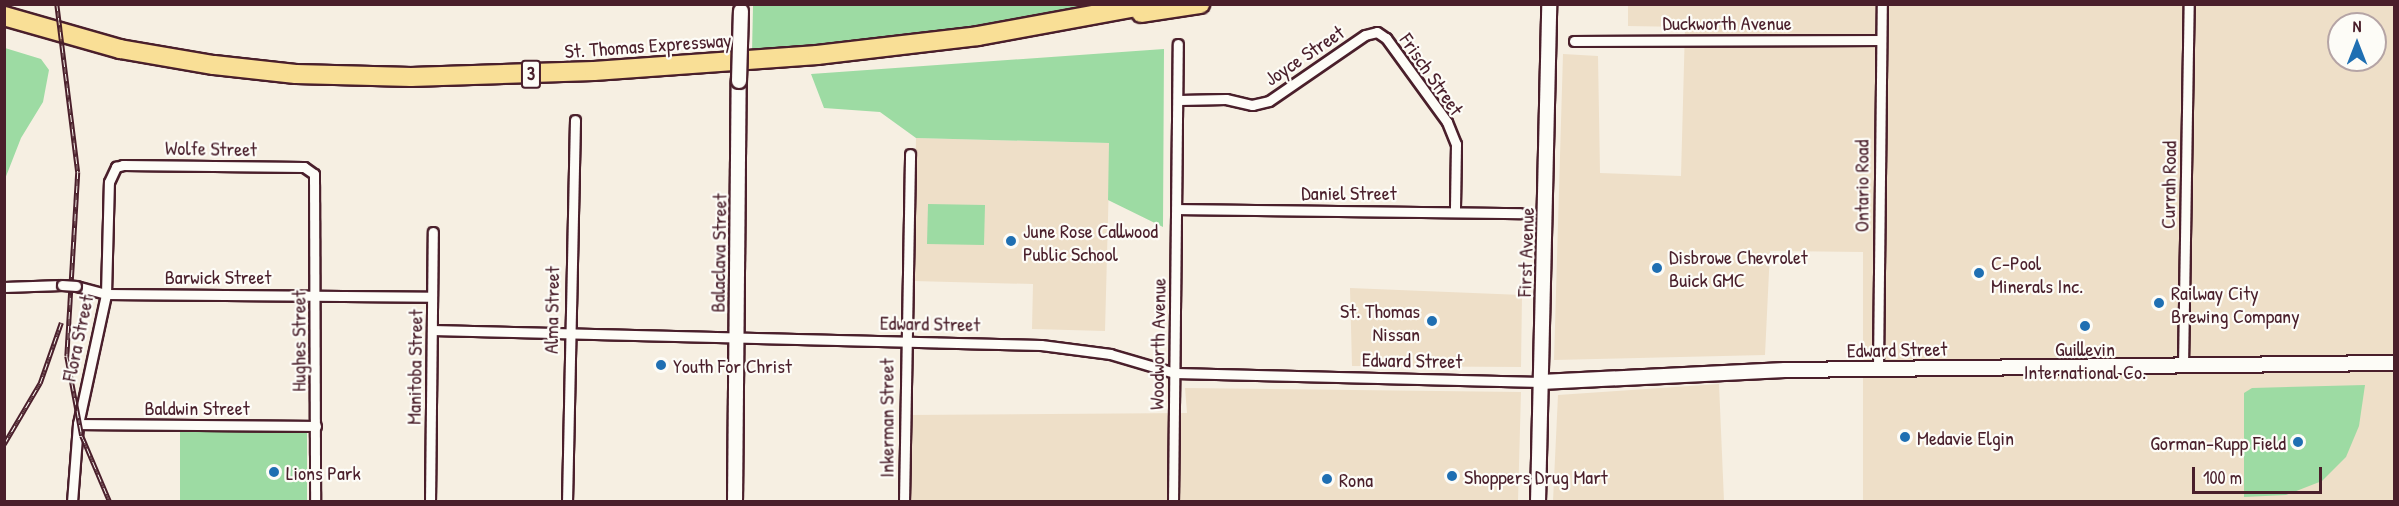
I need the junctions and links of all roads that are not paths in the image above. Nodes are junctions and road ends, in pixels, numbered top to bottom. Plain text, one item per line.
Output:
1 (1152, 4) edge
2 (1200, 4) edge
3 (1549, 4) edge
4 (1882, 4) edge
5 (2189, 4) edge
6 (741, 8) edge
7 (4, 16) edge
8 (1062, 24) junction
9 (1377, 32) joint
10 (1881, 40) junction
11 (1574, 41) dead end
12 (1178, 44) dead end
13 (1179, 100) junction
14 (574, 120) dead end
15 (910, 154) dead end
16 (316, 180) joint
17 (110, 182) joint
18 (1177, 209) junction
19 (1455, 211) junction
20 (1520, 213) dead end
21 (433, 232) dead end
22 (4, 287) edge
23 (106, 294) junction
24 (316, 295) junction
25 (432, 297) junction
26 (432, 330) junction
27 (568, 334) junction
28 (737, 338) junction
29 (905, 342) junction
30 (2394, 363) edge
31 (2183, 366) junction
32 (1878, 368) junction
33 (1175, 373) junction
34 (1541, 382) junction
35 (78, 424) junction
36 (316, 426) junction
37 (72, 501) edge
38 (315, 501) edge
39 (430, 501) edge
40 (567, 501) edge
41 (735, 501) edge
42 (904, 501) edge
43 (1173, 501) edge
44 (1538, 501) edge

1 - 8 highway, St. Thomas Expressway / 3
2 - 8 highway
3 - 34 street, First Avenue
4 - 10 street, Ontario Road
5 - 31 street, Currah Road
6 - 28 street, Balaclava Street, bridge
7 - 8 highway, St. Thomas Expressway / 3
9 - 13 street, Joyce Street
9 - 19 street, Frisch Street
10 - 11 street, Duckworth Avenue
10 - 32 street, Ontario Road
12 - 13 street, Woodworth Avenue
13 - 18 street, Woodworth Avenue
14 - 27 street, Alma Street
15 - 29 street, Inkerman Street
16 - 17 street, Wolfe Street
16 - 24 street, Hughes Street
17 - 23 street, Flora Street
18 - 19 street, Daniel Street
18 - 33 street, Woodworth Avenue
19 - 20 street, Daniel Street
21 - 25 street, Manitoba Street
22 - 23 street, Barwick Street, bridge
23 - 24 street, Barwick Street
23 - 35 street, Flora Street
24 - 25 street, Barwick Street
24 - 36 street, Hughes Street
25 - 26 street, Manitoba Street
26 - 27 street, Edward Street
26 - 39 street, Manitoba Street
27 - 28 street, Edward Street
27 - 40 street, Alma Street
28 - 29 street, Edward Street
28 - 41 street, Balaclava Street
29 - 33 street, Edward Street
29 - 42 street, Inkerman Street
30 - 31 street, Edward Street
31 - 32 street, Edward Street
32 - 34 street, Edward Street
33 - 34 street, Edward Street
33 - 43 street, Woodworth Avenue
34 - 44 street, First Avenue
35 - 36 street, Baldwin Street
35 - 37 street, Flora Street
36 - 38 street, Hughes Street

